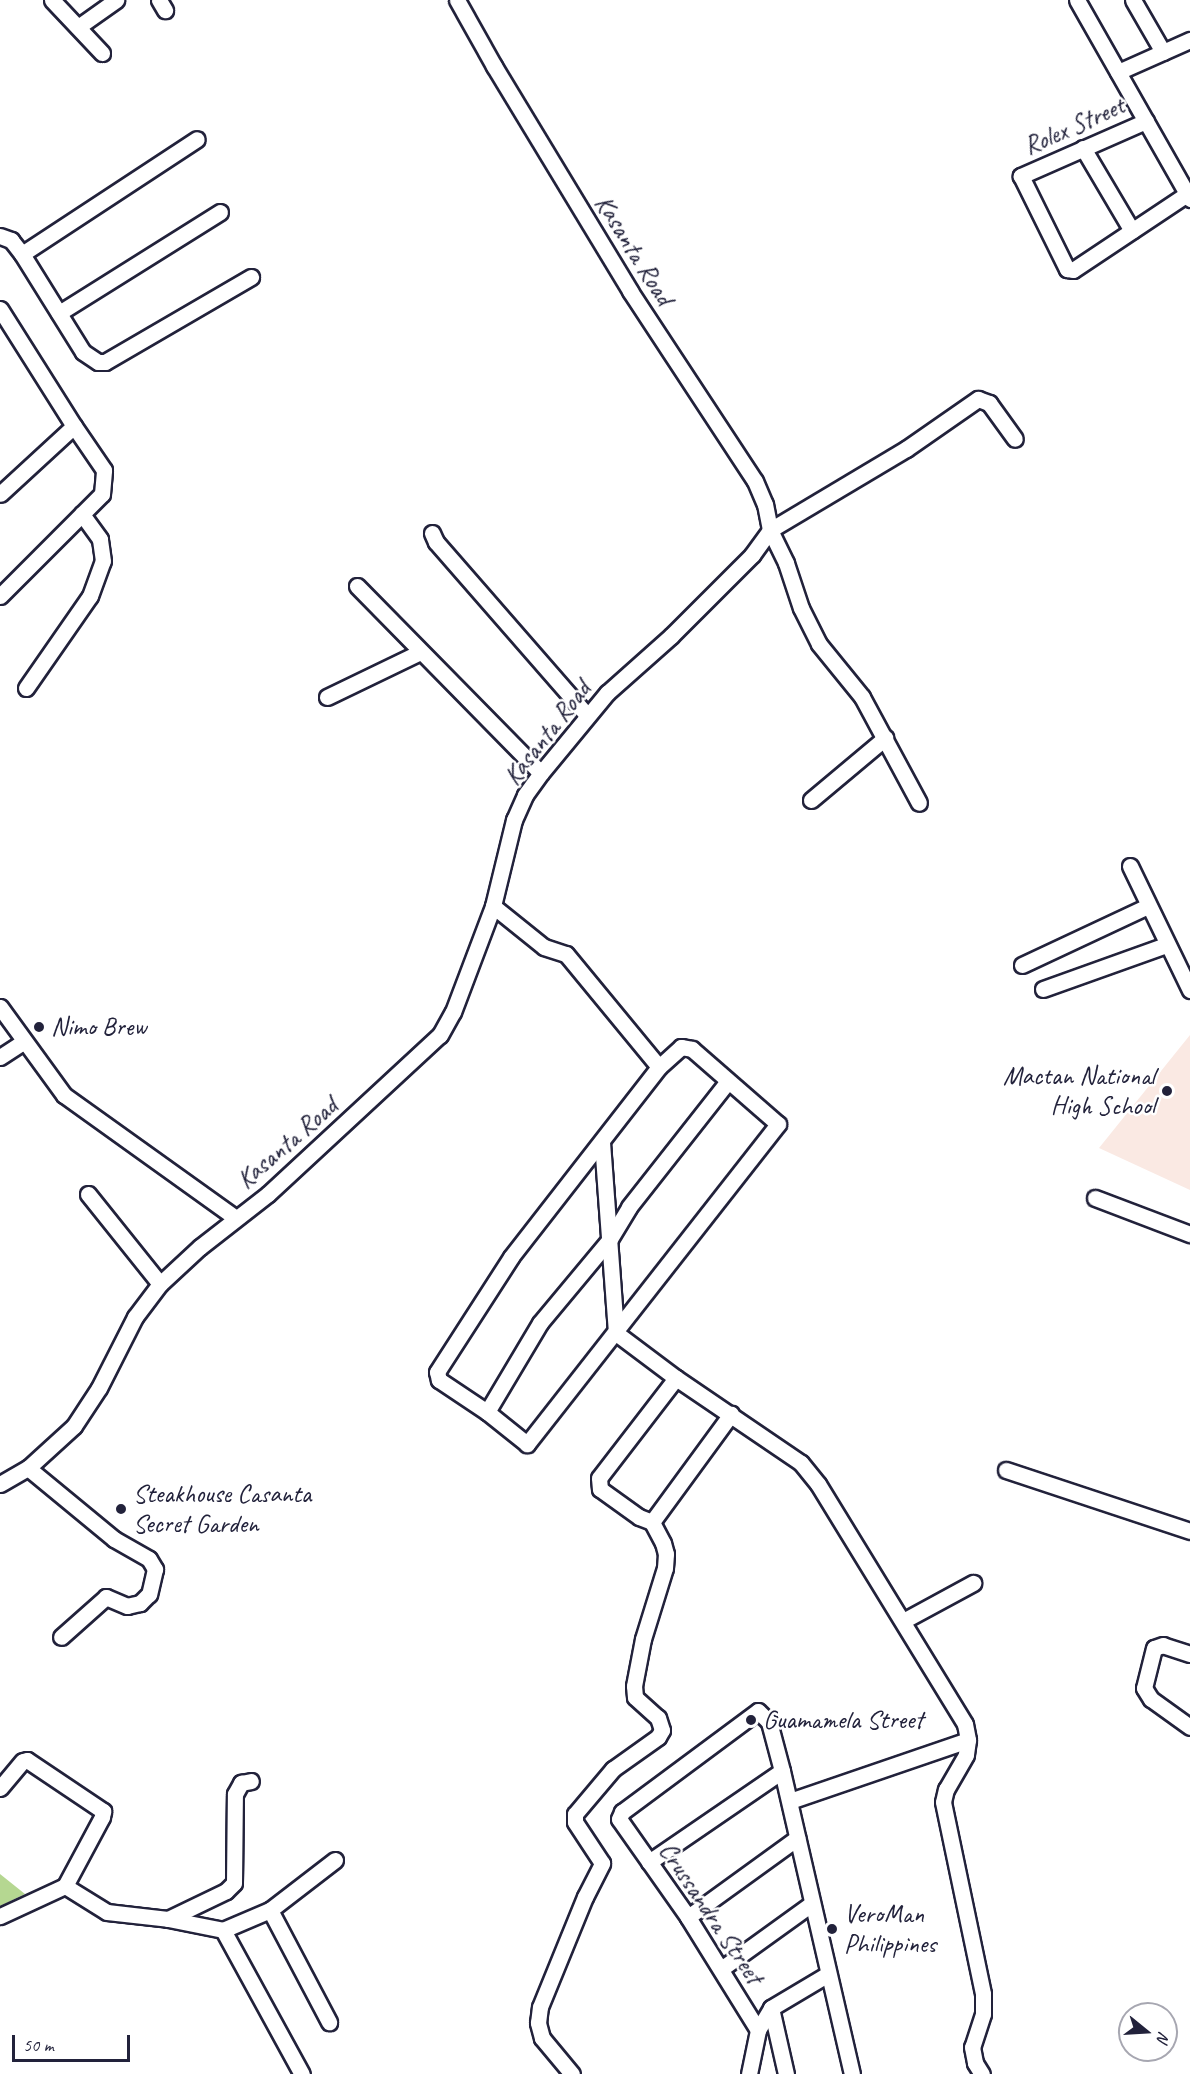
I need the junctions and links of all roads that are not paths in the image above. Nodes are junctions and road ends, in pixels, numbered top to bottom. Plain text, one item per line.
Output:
1 (52, 0) edge
2 (117, 0) edge
3 (457, 0) edge
4 (1077, 0) edge
5 (1133, 0) edge
6 (78, 27) junction
7 (1190, 40) edge
8 (1162, 52) junction
9 (102, 53) dead end
10 (1118, 72) junction
11 (1146, 121) junction
12 (197, 139) dead end
13 (1083, 148) junction
14 (1189, 197) edge
15 (220, 212) dead end
16 (1132, 231) junction
17 (0, 236) edge
18 (22, 254) junction
19 (251, 277) dead end
20 (0, 309) edge
21 (59, 313) junction
22 (74, 426) junction
23 (1015, 439) dead end
24 (0, 494) edge
25 (82, 514) junction
26 (770, 530) junction
27 (432, 533) dead end
28 (357, 586) dead end
29 (0, 596) edge
30 (420, 652) junction
31 (26, 688) dead end
32 (327, 697) dead end
33 (588, 716) junction
34 (885, 738) junction
35 (541, 773) junction
36 (812, 800) dead end
37 (919, 803) dead end
38 (1130, 866) dead end
39 (493, 906) junction
40 (1148, 906) junction
41 (1166, 945) junction
42 (1022, 965) dead end
43 (1043, 989) dead end
44 (1190, 990) edge
45 (0, 1007) edge
46 (23, 1042) junction
47 (0, 1058) edge
48 (659, 1066) junction
49 (728, 1081) junction
50 (602, 1142) junction
51 (88, 1194) dead end
52 (1095, 1198) dead end
53 (236, 1218) junction
54 (1190, 1234) edge
55 (610, 1239) junction
56 (160, 1284) junction
57 (616, 1333) junction
58 (676, 1378) junction
59 (487, 1412) junction
60 (731, 1414) junction
61 (28, 1468) junction
62 (1006, 1470) dead end
63 (0, 1484) edge
64 (652, 1522) junction
65 (1190, 1531) edge
66 (973, 1583) dead end
67 (903, 1621) junction
68 (61, 1637) dead end
69 (1190, 1654) edge
70 (1190, 1727) edge
71 (968, 1740) junction
72 (782, 1771) junction
73 (251, 1780) dead end
74 (0, 1788) edge
75 (790, 1801) junction
76 (797, 1838) junction
77 (335, 1860) dead end
78 (649, 1862) junction
79 (65, 1886) junction
80 (811, 1904) junction
81 (270, 1910) junction
82 (0, 1916) edge
83 (687, 1917) junction
84 (168, 1919) junction
85 (223, 1930) junction
86 (721, 1969) junction
87 (828, 1974) junction
88 (771, 2008) junction
89 (329, 2022) dead end
90 (758, 2030) junction
91 (302, 2074) edge
92 (572, 2074) edge
93 (749, 2074) edge
94 (786, 2074) edge
95 (852, 2074) edge
96 (982, 2074) edge

1 - 6 street
2 - 6 street
3 - 26 street, Kasanta Road
4 - 10 street
5 - 8 street
6 - 9 street
7 - 8 street
8 - 10 street
10 - 11 street
11 - 13 street, Rolex Street
11 - 14 street
12 - 18 street
13 - 16 street
13 - 16 street, Rolex Street
14 - 16 street
15 - 21 street
17 - 18 street
18 - 21 street
19 - 21 street
20 - 22 street
22 - 24 street
22 - 25 street
23 - 26 street
25 - 29 street
25 - 31 street
26 - 33 street, Kasanta Road
26 - 34 street
27 - 33 street
28 - 30 street
30 - 32 street
30 - 35 street
33 - 35 street, Kasanta Road
34 - 36 street
34 - 37 street
35 - 39 street, Kasanta Road
38 - 40 street
39 - 48 street
39 - 53 street, Kasanta Road
40 - 41 street
40 - 42 street
41 - 43 street
41 - 44 street
45 - 46 street
46 - 47 street
46 - 53 street
48 - 49 street
48 - 50 street
49 - 55 street
49 - 57 street
50 - 55 street
50 - 59 street
51 - 56 street
52 - 54 street
53 - 56 street, Kasanta Road
55 - 57 street
55 - 59 street
56 - 61 street, Kasanta Road
57 - 58 street
57 - 59 street
58 - 60 street
58 - 64 street
60 - 64 street
60 - 67 street
61 - 63 street, Kasanta Road
61 - 68 street
62 - 65 street
64 - 92 street
66 - 67 street
67 - 71 street
69 - 70 street
71 - 75 street
71 - 96 street
72 - 75 street
72 - 78 street
72 - 78 street, Crussandra Street
73 - 84 street
74 - 79 street
75 - 76 street
76 - 80 street
76 - 83 street
77 - 81 street
78 - 83 street, Crussandra Street
79 - 82 street
79 - 84 street
80 - 86 street
80 - 87 street
81 - 85 street
81 - 89 street
83 - 86 street, Crussandra Street
84 - 85 street
85 - 91 street
86 - 90 street, Crussandra Street
87 - 88 street
87 - 95 street
88 - 90 street
88 - 94 street
90 - 93 street

